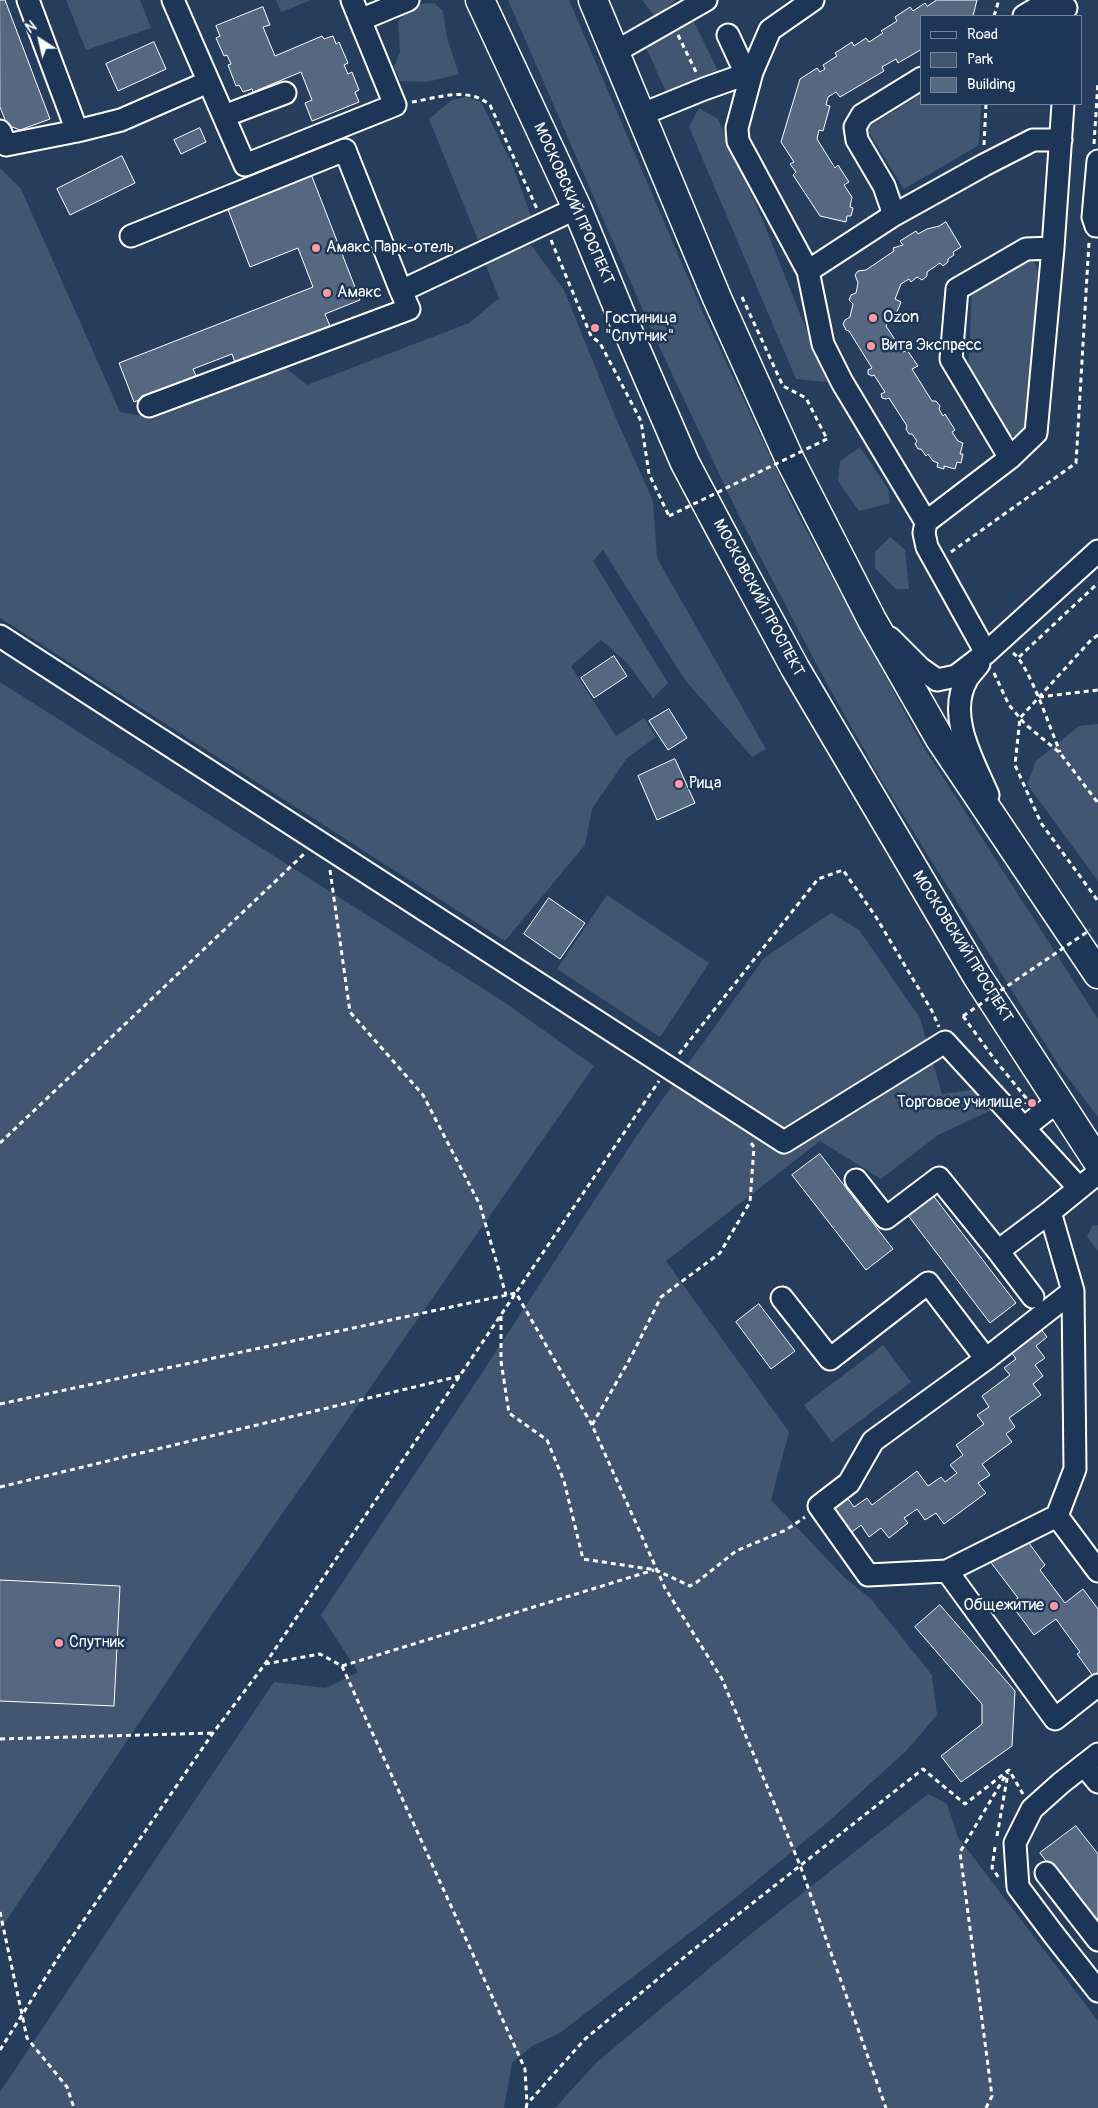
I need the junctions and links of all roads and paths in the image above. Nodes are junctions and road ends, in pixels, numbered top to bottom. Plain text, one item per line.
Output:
1 (28, 0) edge
2 (173, 0) edge
3 (408, 0) edge
4 (480, 0) edge
5 (706, 0) edge
6 (813, 0) edge
7 (999, 0) edge
8 (599, 7) edge
9 (1066, 8) edge
10 (356, 10) edge
11 (994, 15) edge
12 (1026, 15) edge
13 (671, 21) junction
14 (728, 35) dead end
15 (615, 52) junction
16 (752, 72) junction
17 (920, 79) edge
18 (208, 82) junction
19 (1098, 82) edge
20 (704, 89) junction
21 (285, 93) dead end
22 (395, 105) junction
23 (986, 105) edge
24 (1063, 105) edge
25 (640, 115) junction
26 (224, 116) junction
27 (77, 130) junction
28 (0, 131) edge
29 (1061, 140) junction
30 (1096, 156) edge
31 (984, 165) junction
32 (1097, 193) edge
33 (576, 208) junction
34 (894, 215) junction
35 (544, 223) junction
36 (1093, 232) edge
37 (131, 236) dead end
38 (1053, 248) junction
39 (808, 271) junction
40 (401, 291) junction
41 (742, 297) dead end
42 (149, 406) dead end
43 (1010, 458) junction
44 (926, 522) junction
45 (1098, 551) edge
46 (951, 552) dead end
47 (1098, 565) edge
48 (1072, 573) junction
49 (1098, 583) edge
50 (872, 620) junction
51 (1098, 635) edge
52 (0, 636) edge
53 (992, 648) junction
54 (1019, 657) junction
55 (1098, 690) edge
56 (1038, 697) junction
57 (1020, 718) junction
58 (1060, 753) junction
59 (1098, 803) edge
60 (1006, 839) junction
61 (322, 844) junction
62 (1098, 901) edge
63 (1090, 930) dead end
64 (1098, 974) edge
65 (945, 1042) junction
66 (995, 1060) dead end
67 (668, 1068) junction
68 (1058, 1100) junction
69 (1026, 1127) junction
70 (748, 1139) dead end
71 (0, 1143) edge
72 (1098, 1162) edge
73 (1098, 1173) edge
74 (856, 1180) dead end
75 (1080, 1188) junction
76 (1050, 1212) junction
77 (998, 1251) junction
78 (1073, 1291) junction
79 (516, 1293) junction
80 (506, 1295) junction
81 (1033, 1297) dead end
82 (782, 1298) dead end
83 (501, 1315) junction
84 (986, 1359) junction
85 (460, 1376) junction
86 (0, 1404) edge
87 (592, 1425) junction
88 (0, 1487) edge
89 (819, 1506) junction
90 (1056, 1516) junction
91 (656, 1570) junction
92 (947, 1571) junction
93 (1098, 1571) edge
94 (265, 1664) junction
95 (342, 1666) junction
96 (1098, 1685) edge
97 (212, 1733) junction
98 (0, 1739) edge
99 (1091, 1759) edge
100 (1009, 1770) junction
101 (1098, 1782) edge
102 (1032, 1809) junction
103 (800, 1865) junction
104 (1046, 1873) dead end
105 (0, 1912) edge
106 (1098, 1940) edge
107 (1095, 1982) edge
108 (22, 2017) junction
109 (0, 2050) edge
110 (527, 2107) edge
111 (74, 2108) edge
112 (886, 2108) edge
113 (986, 2108) edge

1 - 27 street
2 - 18 street
3 - 10 street
4 - 33 main road, МОСКОВСКИЙ ПРОСПЕКТ
5 - 13 street
6 - 16 street
7 - 11 path
8 - 15 main road
9 - 12 street
10 - 22 street
13 - 15 street
13 - 20 path
14 - 16 street
15 - 25 main road
16 - 20 street
16 - 39 street
17 - 34 street
18 - 26 street
18 - 27 street
19 - 30 path
20 - 25 street
21 - 26 street
22 - 26 street
22 - 35 path
23 - 31 path
24 - 29 street
25 - 50 main road
27 - 28 street
29 - 31 street
29 - 38 street
30 - 32 street
31 - 34 street
32 - 36 street
33 - 35 street
33 - 68 main road, МОСКОВСКИЙ ПРОСПЕКТ
34 - 39 street
35 - 40 street
35 - 41 path, bridge
36 - 46 path
37 - 40 street
38 - 43 street
38 - 43 street
39 - 44 street
40 - 42 street
43 - 44 street
44 - 53 street
45 - 48 street
47 - 48 street
48 - 53 street
49 - 54 path
50 - 53 street
50 - 60 main road
51 - 56 path
52 - 61 street
53 - 54 path
53 - 57 path
53 - 60 street
54 - 56 path
55 - 56 path
56 - 57 path
56 - 58 path
57 - 58 path
57 - 62 path
58 - 59 path
60 - 64 main road
61 - 67 street
61 - 71 path
61 - 80 path
63 - 66 path, bridge
65 - 67 street
65 - 67 path
65 - 69 street
67 - 79 path
68 - 69 street
68 - 72 main road, МОСКОВСКИЙ ПРОСПЕКТ
69 - 75 street
70 - 87 path
73 - 75 street
74 - 77 street
75 - 76 street
76 - 77 street
76 - 78 street
77 - 81 street
78 - 84 street
78 - 90 street
79 - 80 path
79 - 83 path
79 - 87 path
80 - 86 path
82 - 84 street
83 - 85 path
83 - 91 path
84 - 89 street
85 - 88 path
85 - 94 path
87 - 91 path
89 - 91 path
89 - 92 street
90 - 92 street
90 - 93 street
91 - 95 path
91 - 103 path
92 - 96 street
94 - 95 path
94 - 97 path
95 - 110 path
97 - 98 path
97 - 108 path
99 - 101 street
99 - 102 street
100 - 102 path
100 - 103 path
100 - 113 path
102 - 107 street
103 - 110 path
103 - 112 path
104 - 106 street
105 - 108 path
108 - 109 path
108 - 111 path

